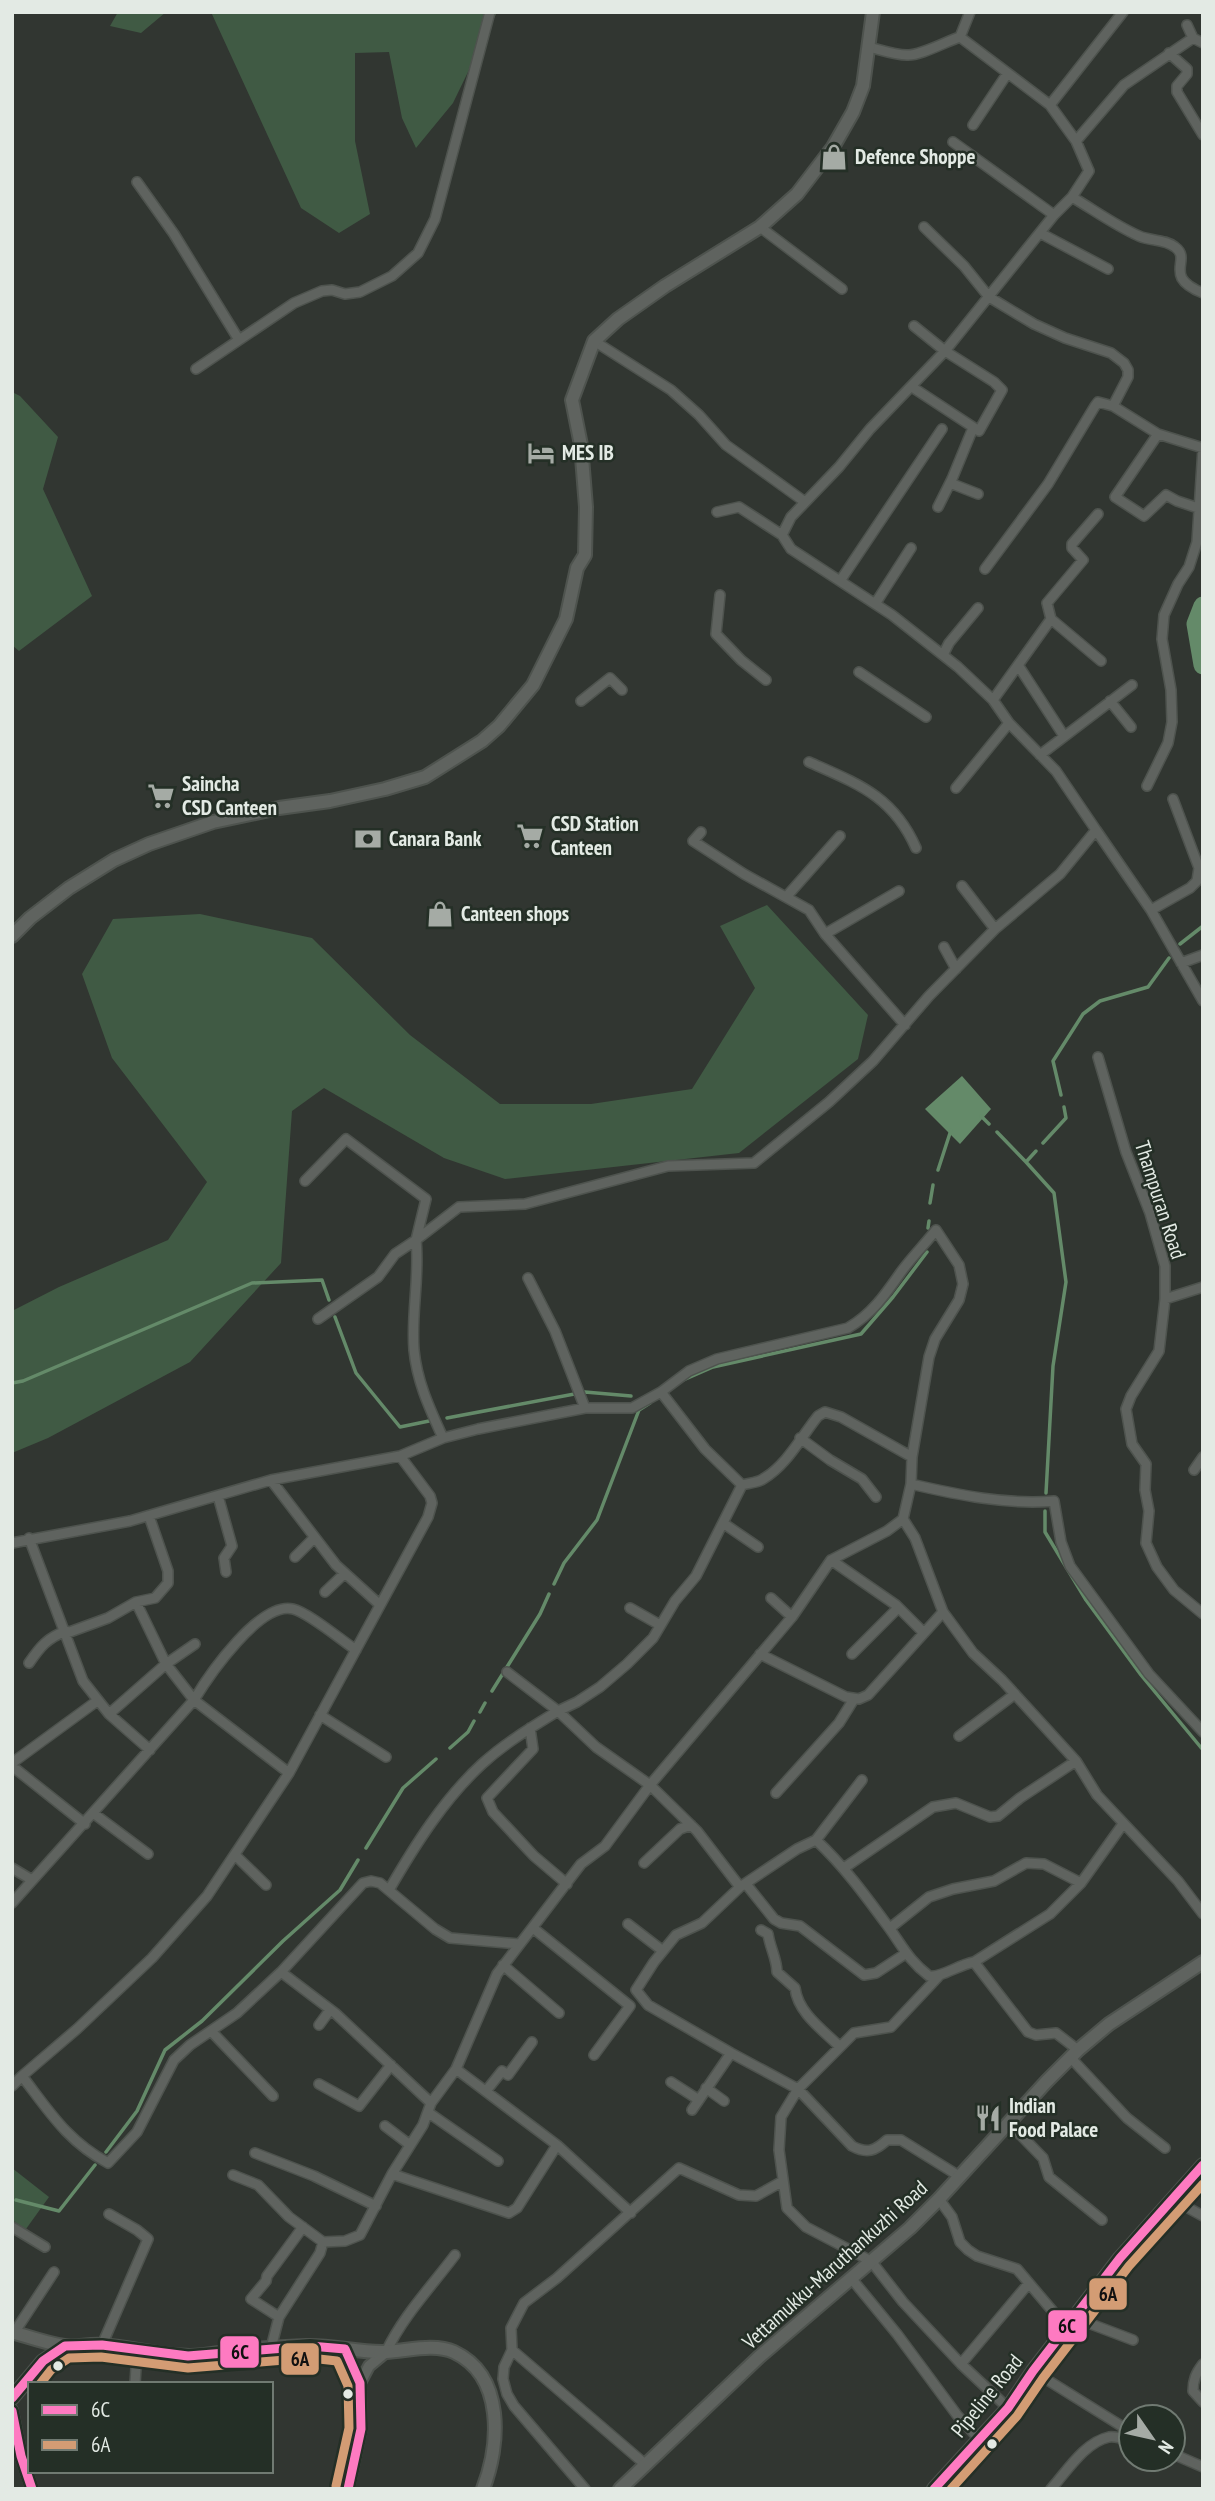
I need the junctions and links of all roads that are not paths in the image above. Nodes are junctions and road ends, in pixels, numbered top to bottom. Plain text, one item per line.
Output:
1 (490, 12) edge
2 (873, 12) edge
3 (970, 12) edge
4 (1123, 12) edge
5 (1188, 25) dead end
6 (960, 37) junction
7 (1193, 38) junction
8 (1203, 43) edge
9 (869, 47) junction
10 (1169, 53) junction
11 (1007, 74) junction
12 (1050, 105) junction
13 (972, 125) dead end
14 (1203, 135) edge
15 (1076, 141) junction
16 (953, 142) dead end
17 (137, 183) dead end
18 (1072, 197) junction
19 (1054, 215) junction
20 (760, 227) junction
21 (924, 227) dead end
22 (1040, 233) junction
23 (1108, 269) dead end
24 (842, 289) dead end
25 (1203, 293) edge
26 (989, 297) junction
27 (914, 326) dead end
28 (239, 340) junction
29 (594, 341) junction
30 (945, 351) junction
31 (196, 369) dead end
32 (912, 387) junction
33 (1113, 406) junction
34 (973, 428) junction
35 (942, 429) dead end
36 (1157, 434) junction
37 (950, 483) junction
38 (978, 494) dead end
39 (805, 502) junction
40 (938, 507) dead end
41 (1200, 508) edge
42 (717, 512) dead end
43 (1098, 514) dead end
44 (782, 535) junction
45 (911, 548) dead end
46 (985, 569) dead end
47 (840, 581) junction
48 (720, 595) dead end
49 (875, 604) junction
50 (978, 608) dead end
51 (1051, 619) junction
52 (943, 654) junction
53 (1101, 661) dead end
54 (1018, 665) junction
55 (859, 672) dead end
56 (766, 681) dead end
57 (1132, 685) dead end
58 (622, 690) dead end
59 (993, 700) junction
60 (582, 701) dead end
61 (1110, 702) junction
62 (926, 717) dead end
63 (1009, 723) junction
64 (1131, 727) dead end
65 (1064, 736) junction
66 (1040, 755) junction
67 (809, 762) dead end
68 (1147, 786) dead end
69 (956, 788) dead end
70 (1173, 799) dead end
71 (1096, 830) junction
72 (701, 832) dead end
73 (840, 836) dead end
74 (916, 848) dead end
75 (962, 886) dead end
76 (899, 891) dead end
77 (787, 896) junction
78 (1151, 910) junction
79 (995, 929) junction
80 (825, 934) junction
81 (12, 936) edge
82 (944, 947) dead end
83 (1203, 955) edge
84 (1181, 963) junction
85 (956, 969) junction
86 (1203, 1001) edge
87 (905, 1025) junction
88 (1098, 1057) dead end
89 (305, 1181) dead end
90 (416, 1240) junction
91 (528, 1278) dead end
92 (1203, 1287) edge
93 (1165, 1299) junction
94 (318, 1319) dead end
95 (661, 1392) junction
96 (585, 1408) junction
97 (443, 1438) junction
98 (800, 1438) junction
99 (400, 1456) junction
100 (912, 1457) junction
101 (1203, 1457) edge
102 (1194, 1470) dead end
103 (271, 1480) junction
104 (911, 1484) junction
105 (742, 1485) junction
106 (218, 1496) junction
107 (876, 1497) dead end
108 (149, 1516) junction
109 (904, 1519) junction
110 (723, 1523) junction
111 (29, 1538) junction
112 (314, 1538) junction
113 (12, 1543) edge
114 (758, 1547) dead end
115 (295, 1557) dead end
116 (831, 1560) junction
117 (226, 1572) dead end
118 (345, 1573) junction
119 (325, 1592) dead end
120 (771, 1598) dead end
121 (136, 1602) junction
122 (379, 1604) junction
123 (630, 1608) dead end
124 (898, 1608) junction
125 (943, 1612) junction
126 (1203, 1614) edge
127 (792, 1617) junction
128 (660, 1625) junction
129 (66, 1632) junction
130 (923, 1632) junction
131 (195, 1644) dead end
132 (356, 1650) junction
133 (760, 1654) junction
134 (852, 1654) dead end
135 (29, 1663) dead end
136 (166, 1664) junction
137 (508, 1672) dead end
138 (1015, 1695) junction
139 (854, 1699) junction
140 (194, 1700) junction
141 (97, 1701) junction
142 (558, 1711) junction
143 (109, 1714) junction
144 (320, 1715) junction
145 (530, 1728) junction
146 (1203, 1732) edge
147 (959, 1737) dead end
148 (150, 1750) junction
149 (386, 1757) dead end
150 (1076, 1761) junction
151 (15, 1767) edge
152 (289, 1773) junction
153 (862, 1780) dead end
154 (650, 1785) junction
155 (776, 1793) dead end
156 (93, 1813) junction
157 (85, 1824) junction
158 (1124, 1824) junction
159 (691, 1825) junction
160 (816, 1840) junction
161 (148, 1854) dead end
162 (235, 1855) junction
163 (645, 1863) dead end
164 (12, 1868) edge
165 (844, 1868) junction
166 (33, 1881) junction
167 (1081, 1883) junction
168 (567, 1884) junction
169 (266, 1885) dead end
170 (743, 1886) junction
171 (388, 1890) junction
172 (12, 1903) edge
173 (1203, 1914) edge
174 (628, 1924) dead end
175 (533, 1928) junction
176 (890, 1928) junction
177 (761, 1930) dead end
178 (519, 1944) junction
179 (663, 1951) junction
180 (905, 1954) junction
181 (974, 1962) junction
182 (1203, 1962) edge
183 (503, 1965) junction
184 (281, 1972) junction
185 (940, 1976) junction
186 (330, 2010) junction
187 (559, 2013) dead end
188 (319, 2025) dead end
189 (211, 2031) junction
190 (532, 2042) dead end
191 (840, 2047) junction
192 (731, 2053) junction
193 (1074, 2054) junction
194 (594, 2055) dead end
195 (391, 2065) junction
196 (456, 2069) junction
197 (22, 2076) junction
198 (671, 2082) dead end
199 (319, 2084) dead end
200 (12, 2086) edge
201 (706, 2088) junction
202 (798, 2089) junction
203 (486, 2091) junction
204 (273, 2096) dead end
205 (699, 2100) junction
206 (724, 2101) dead end
207 (431, 2103) junction
208 (692, 2110) dead end
209 (429, 2113) junction
210 (1008, 2122) junction
211 (385, 2126) dead end
212 (411, 2145) junction
213 (557, 2145) junction
214 (1165, 2148) dead end
215 (255, 2153) dead end
216 (498, 2161) dead end
217 (1203, 2165) edge
218 (392, 2174) junction
219 (233, 2175) dead end
220 (959, 2176) junction
221 (783, 2181) junction
222 (939, 2199) junction
223 (1172, 2199) junction
224 (376, 2206) junction
225 (631, 2213) junction
226 (109, 2214) dead end
227 (1203, 2216) edge
228 (1102, 2220) dead end
229 (12, 2227) edge
230 (303, 2227) junction
231 (323, 2242) junction
232 (45, 2247) dead end
233 (455, 2255) dead end
234 (871, 2261) junction
235 (54, 2272) dead end
236 (851, 2277) junction
237 (1029, 2283) junction
238 (279, 2317) junction
239 (1071, 2323) junction
240 (13, 2332) edge
241 (1133, 2340) dead end
242 (102, 2345) junction
243 (65, 2346) junction
244 (271, 2348) junction
245 (345, 2350) junction
246 (512, 2350) junction
247 (137, 2351) junction
248 (386, 2352) junction
249 (961, 2364) junction
250 (1203, 2364) edge
251 (1033, 2371) junction
252 (135, 2382) edge
253 (360, 2383) junction
254 (12, 2398) edge
255 (1203, 2402) edge
256 (1008, 2408) junction
257 (12, 2410) edge
258 (1117, 2423) edge
259 (1117, 2437) edge
260 (979, 2439) junction
261 (646, 2465) junction
262 (32, 2489) edge
263 (348, 2489) edge
264 (483, 2489) edge
265 (585, 2489) edge
266 (620, 2489) edge
267 (934, 2489) edge
268 (1051, 2489) edge

1 - 28 street
2 - 9 main road
3 - 6 street
4 - 12 street
5 - 7 street
6 - 9 street
6 - 11 street
7 - 8 street
7 - 10 street
9 - 20 main road
10 - 14 street
10 - 15 street
11 - 12 street
11 - 13 street
12 - 15 street
15 - 18 street
16 - 19 street
17 - 28 street
18 - 19 street
18 - 25 street
19 - 22 street
20 - 24 street
20 - 29 main road
21 - 26 street
22 - 23 street
22 - 26 street
26 - 30 street
26 - 33 street
27 - 30 street
28 - 31 street
29 - 39 street
29 - 81 main road
30 - 32 street
30 - 34 street
32 - 34 street
32 - 39 street
33 - 36 street
33 - 46 street
34 - 37 street
35 - 47 street
36 - 41 street
36 - 41 street
37 - 38 street
37 - 40 street
39 - 44 street
41 - 68 street
42 - 44 street
43 - 51 street
44 - 47 street
45 - 49 street
47 - 49 street
48 - 56 street
49 - 52 street
50 - 52 street
51 - 53 street
51 - 54 street
52 - 59 street
54 - 59 street
54 - 65 street
55 - 62 street
57 - 61 street
58 - 60 street
59 - 63 street
61 - 64 street
61 - 65 street
63 - 66 street
63 - 69 street
65 - 66 street
66 - 71 street
67 - 74 street
70 - 78 street
71 - 78 street
71 - 79 street
72 - 77 street
73 - 77 street
75 - 79 street
76 - 80 street
77 - 80 street
78 - 84 street
79 - 85 street
80 - 87 street
82 - 85 street
83 - 84 street
84 - 86 street
85 - 87 street
87 - 90 street
88 - 93 street, Thampuran Road
89 - 90 street
90 - 94 street
90 - 97 street
91 - 96 street
92 - 93 street
93 - 126 street, Thampuran Road
95 - 96 street
95 - 100 street
95 - 105 street
96 - 97 street
97 - 99 street
98 - 100 street
98 - 105 street
98 - 107 street
99 - 103 street
99 - 122 street
100 - 104 street
101 - 102 street
103 - 106 street
103 - 112 street
104 - 109 street
104 - 146 street
105 - 110 street
106 - 108 street
106 - 117 street
108 - 111 street
108 - 121 street
109 - 116 street
109 - 125 street
110 - 114 street
110 - 128 street
111 - 113 street
111 - 129 street
112 - 115 street
112 - 118 street
116 - 124 street
116 - 127 street
118 - 119 street
118 - 122 street
120 - 127 street
121 - 129 street
121 - 136 street
122 - 132 street
123 - 128 street
124 - 130 street
124 - 134 street
125 - 130 street
125 - 138 street
127 - 133 street
128 - 142 street
129 - 135 street
129 - 141 street
130 - 139 street
131 - 136 street
132 - 140 street
132 - 144 street
133 - 139 street
133 - 154 street
136 - 140 street
136 - 143 street
137 - 142 street
138 - 147 street
138 - 150 street
139 - 155 street
140 - 148 street
140 - 152 street
141 - 143 street
141 - 151 street
142 - 145 street
142 - 154 street
143 - 148 street
144 - 149 street
144 - 152 street
145 - 168 street
145 - 171 street
148 - 156 street
150 - 158 street
150 - 165 street
151 - 157 street
152 - 162 street
153 - 160 street
154 - 159 street
154 - 168 street
156 - 157 street
156 - 161 street
157 - 166 street
158 - 167 street
158 - 173 street
159 - 163 street
159 - 170 street
160 - 165 street
160 - 170 street
162 - 169 street
162 - 197 street
164 - 166 street
165 - 176 street
166 - 172 street
167 - 176 street
167 - 181 street
168 - 175 street
170 - 179 street
170 - 180 street
171 - 178 street
171 - 184 street
174 - 179 street
175 - 178 street
175 - 194 street
176 - 180 street
177 - 191 street
178 - 183 street
179 - 192 street
180 - 185 street
181 - 185 street
181 - 193 street
182 - 193 main road, Vettamukku-Maruthankuzhi Road
183 - 187 street
183 - 196 street
184 - 186 street
184 - 189 street
185 - 191 street
186 - 188 street
186 - 195 street
189 - 197 street
189 - 204 street
190 - 203 street
191 - 202 street
192 - 201 street
192 - 202 street
193 - 210 main road, Vettamukku-Maruthankuzhi Road
193 - 214 street
195 - 199 street
195 - 207 street
196 - 203 street
196 - 207 street
197 - 200 street
198 - 205 street
201 - 205 street
201 - 206 street
202 - 220 street
202 - 221 street
203 - 213 street
205 - 208 street
207 - 209 street
209 - 212 street
209 - 216 street
210 - 220 main road, Vettamukku-Maruthankuzhi Road
210 - 228 street
211 - 212 street
212 - 218 street
213 - 218 street
213 - 225 street
215 - 224 street
217 - 223 main road, Pipeline Road
218 - 224 street
219 - 230 street
220 - 222 main road, Vettamukku-Maruthankuzhi Road
221 - 225 street
221 - 234 street
222 - 234 main road, Vettamukku-Maruthankuzhi Road
222 - 237 street
223 - 227 street
223 - 239 main road, Pipeline Road
224 - 231 street
225 - 246 street
226 - 242 street
229 - 232 street
230 - 231 street
230 - 238 street
231 - 238 street
233 - 248 street
234 - 236 main road, Vettamukku-Maruthankuzhi Road
234 - 249 street
235 - 240 street
236 - 260 street
236 - 261 main road, Vettamukku-Maruthankuzhi Road
237 - 239 street
237 - 249 street
238 - 244 street
239 - 241 street
239 - 251 main road, Pipeline Road
240 - 243 main road
242 - 243 main road
242 - 247 main road
243 - 254 main road
244 - 245 main road
244 - 247 main road
245 - 248 main road
245 - 253 street
246 - 261 street
246 - 265 street
247 - 252 street
248 - 253 street
248 - 264 main road
249 - 256 street
250 - 255 street
251 - 256 main road, Pipeline Road
251 - 258 street
253 - 263 street
256 - 260 main road, Pipeline Road
257 - 262 street
259 - 268 street
260 - 267 main road, Pipeline Road
261 - 266 main road, Vettamukku-Maruthankuzhi Road

